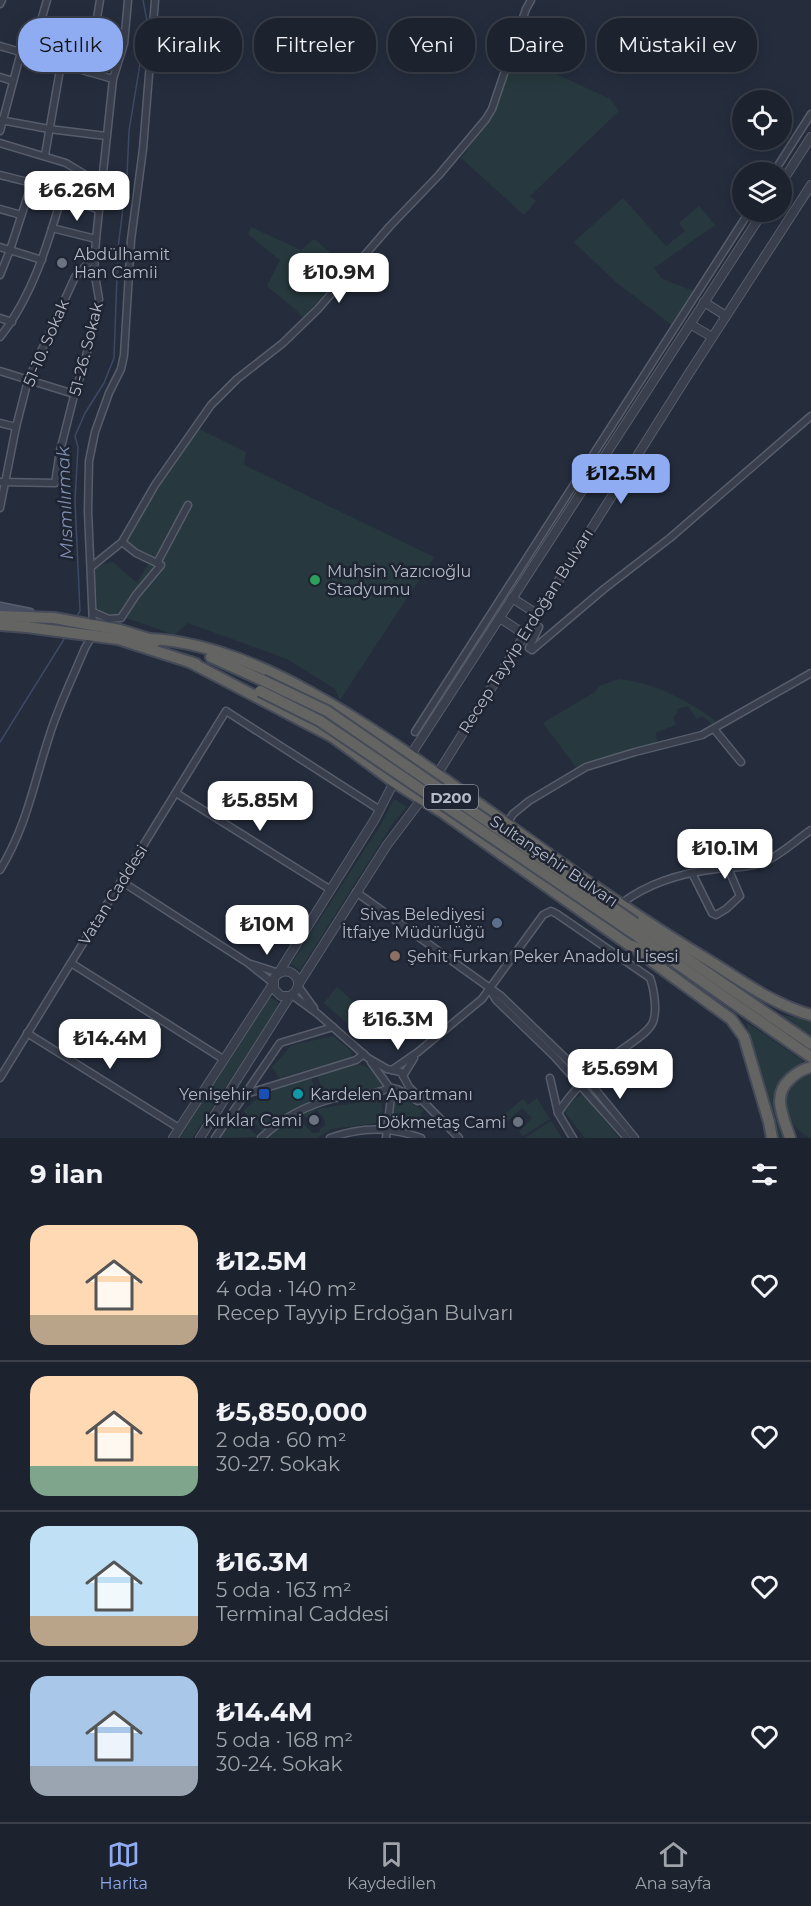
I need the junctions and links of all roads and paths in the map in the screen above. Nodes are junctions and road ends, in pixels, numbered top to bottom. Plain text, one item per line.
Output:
1 (47, 0) edge
2 (100, 0) edge
3 (128, 0) edge
4 (155, 0) edge
5 (531, 0) edge
6 (42, 18) edge
7 (97, 18) edge
8 (0, 46) edge
9 (18, 51) edge
10 (18, 63) edge
11 (60, 72) edge
12 (88, 72) edge
13 (0, 77) edge
14 (113, 79) junction
15 (13, 81) junction
16 (811, 114) edge
17 (2, 120) edge
18 (49, 129) junction
19 (0, 131) edge
20 (106, 136) junction
21 (811, 137) edge
22 (0, 143) edge
23 (45, 155) junction
24 (780, 162) edge
25 (792, 167) edge
26 (0, 175) edge
27 (32, 183) junction
28 (102, 185) junction
29 (811, 185) edge
30 (62, 195) junction
31 (0, 208) edge
32 (99, 210) junction
33 (21, 215) junction
34 (742, 222) edge
35 (756, 222) edge
36 (52, 228) junction
37 (96, 239) junction
38 (0, 247) edge
39 (10, 250) junction
40 (95, 256) junction
41 (42, 260) junction
42 (0, 275) edge
43 (704, 302) junction
44 (688, 306) junction
45 (697, 313) junction
46 (726, 316) junction
47 (0, 318) edge
48 (12, 322) junction
49 (690, 324) junction
50 (0, 337) edge
51 (712, 337) junction
52 (0, 371) edge
53 (28, 380) junction
54 (74, 394) junction
55 (811, 416) edge
56 (0, 423) edge
57 (16, 427) junction
58 (2, 482) edge
59 (188, 505) dead end
60 (0, 508) edge
61 (122, 542) junction
62 (157, 563) junction
63 (91, 567) junction
64 (512, 598) junction
65 (499, 602) junction
66 (0, 608) edge
67 (507, 608) junction
68 (93, 612) junction
69 (537, 614) junction
70 (0, 616) edge
71 (54, 618) junction
72 (500, 618) junction
73 (532, 622) junction
74 (0, 625) edge
75 (27, 627) junction
76 (0, 630) edge
77 (88, 630) junction
78 (525, 634) junction
79 (149, 639) junction
80 (190, 662) junction
81 (811, 673) edge
82 (261, 685) junction
83 (714, 729) junction
84 (415, 732) dead end
85 (410, 756) junction
86 (741, 762) dead end
87 (437, 774) junction
88 (394, 782) junction
89 (176, 793) junction
90 (422, 800) junction
91 (381, 810) junction
92 (507, 824) junction
93 (811, 830) edge
94 (728, 868) junction
95 (0, 870) edge
96 (692, 873) junction
97 (121, 882) junction
98 (331, 890) junction
99 (356, 892) junction
100 (622, 903) junction
101 (632, 927) junction
102 (678, 942) junction
103 (629, 945) junction
104 (672, 960) junction
105 (71, 963) junction
106 (248, 963) junction
107 (279, 973) junction
108 (273, 983) junction
109 (298, 986) junction
110 (489, 988) junction
111 (291, 995) junction
112 (318, 1014) junction
113 (811, 1015) edge
114 (781, 1024) junction
115 (333, 1027) junction
116 (27, 1033) junction
117 (811, 1044) edge
118 (418, 1052) junction
119 (366, 1056) junction
120 (811, 1057) edge
121 (223, 1059) junction
122 (811, 1067) edge
123 (392, 1070) junction
124 (0, 1078) edge
125 (404, 1078) junction
126 (550, 1078) dead end
127 (587, 1079) junction
128 (385, 1080) junction
129 (581, 1084) junction
130 (393, 1089) junction
131 (246, 1094) junction
132 (428, 1109) junction
133 (558, 1113) junction
134 (786, 1124) junction
135 (179, 1128) junction
136 (386, 1129) junction
137 (172, 1138) edge
138 (200, 1138) edge
139 (215, 1138) edge
140 (261, 1138) edge
141 (330, 1138) edge
142 (386, 1138) edge
143 (421, 1138) edge
144 (459, 1138) edge
145 (573, 1138) edge
146 (627, 1138) edge
147 (635, 1138) edge
148 (772, 1138) edge
149 (790, 1138) edge
150 (799, 1138) edge

1 - 6 street
2 - 7 street
3 - 14 street, 51-26. Sokak
4 - 63 street
5 - 61 street
8 - 9 street
10 - 15 street
11 - 18 street
12 - 14 street
13 - 15 street
14 - 20 street, 51-26. Sokak
15 - 17 street
16 - 24 street
17 - 18 street
17 - 19 street
18 - 20 street
18 - 23 street
20 - 28 street, 51-26. Sokak
21 - 25 street
22 - 23 street
23 - 28 street
26 - 27 street
27 - 30 street
27 - 33 street
28 - 32 street, 51-26. Sokak
29 - 46 street, Recep Tayyip Erdoğan Bulvarı
30 - 32 street
30 - 36 street
31 - 33 street
32 - 37 street, 51-26. Sokak
33 - 39 street
34 - 44 street
35 - 43 street, Recep Tayyip Erdoğan Bulvarı
36 - 37 street
36 - 41 street
37 - 40 street, 51-26. Sokak
38 - 39 street
39 - 41 street
39 - 42 street
40 - 53 street, 51-10. Sokak
40 - 54 street, 51-26. Sokak
41 - 48 street
43 - 45 street, Recep Tayyip Erdoğan Bulvarı
43 - 46 street
44 - 45 street
44 - 65 street
45 - 49 street, Recep Tayyip Erdoğan Bulvarı
46 - 51 street, Recep Tayyip Erdoğan Bulvarı
47 - 48 street
48 - 50 street
49 - 51 street
49 - 64 street, Recep Tayyip Erdoğan Bulvarı
51 - 69 street, Recep Tayyip Erdoğan Bulvarı
52 - 53 street
53 - 54 street
53 - 57 street, 51-10. Sokak
54 - 58 street, 51-26. Sokak
55 - 73 street
56 - 57 street
57 - 58 street, 51-10. Sokak
58 - 60 street, 51-10. Sokak
59 - 62 street
61 - 62 street
61 - 63 street
62 - 68 street
63 - 68 street
64 - 67 street, Recep Tayyip Erdoğan Bulvarı
64 - 69 street
65 - 67 street
65 - 84 street
66 - 71 main road
67 - 72 street, Recep Tayyip Erdoğan Bulvarı
68 - 77 street
69 - 73 street, Recep Tayyip Erdoğan Bulvarı
70 - 71 highway, Sultanşehir Bulvarı / D200
71 - 77 highway, Sultanşehir Bulvarı / D200
72 - 78 street
72 - 85 street, Recep Tayyip Erdoğan Bulvarı
73 - 78 street, Recep Tayyip Erdoğan Bulvarı
74 - 75 highway, Sultanşehir Bulvarı / D200
75 - 76 main road
75 - 77 highway, Sultanşehir Bulvarı / D200
77 - 79 highway, Sultanşehir Bulvarı / D200
77 - 80 highway, Sultanşehir Bulvarı / D200
77 - 95 street
78 - 87 street, Recep Tayyip Erdoğan Bulvarı
79 - 82 highway, Sultanşehir Bulvarı / D200
79 - 85 highway
80 - 82 highway, Sultanşehir Bulvarı / D200
80 - 88 highway
81 - 83 street
82 - 101 highway, Sultanşehir Bulvarı / D200, bridge
83 - 86 street
83 - 92 street
85 - 87 highway
85 - 88 street, Recep Tayyip Erdoğan Bulvarı
87 - 90 street, Recep Tayyip Erdoğan Bulvarı
87 - 92 highway
88 - 90 highway
88 - 91 street, Recep Tayyip Erdoğan Bulvarı
89 - 91 street, Vatan Caddesi
89 - 97 street, Vatan Caddesi
89 - 98 street
90 - 99 street, Recep Tayyip Erdoğan Bulvarı
90 - 103 highway
91 - 98 street, Recep Tayyip Erdoğan Bulvarı
92 - 100 highway
93 - 94 street
94 - 96 street
94 - 96 street
96 - 100 street
97 - 105 street, Vatan Caddesi
97 - 106 street
98 - 107 street, Recep Tayyip Erdoğan Bulvarı
99 - 109 street, Recep Tayyip Erdoğan Bulvarı
99 - 110 street
100 - 102 highway
101 - 104 highway, Sultanşehir Bulvarı / D200
101 - 114 highway, Sultanşehir Bulvarı / D200
102 - 113 highway
102 - 114 highway
103 - 104 highway
103 - 148 highway
104 - 120 highway, Sultanşehir Bulvarı / D200
105 - 116 street, Vatan Caddesi
105 - 121 street
106 - 107 street
106 - 108 street
107 - 108 street
107 - 109 street
108 - 111 street
108 - 121 street
109 - 111 street
109 - 112 street
110 - 118 street
110 - 127 street
110 - 127 street
110 - 129 street
111 - 112 street
111 - 138 street
112 - 115 street
114 - 117 highway, Sultanşehir Bulvarı / D200
115 - 119 street
115 - 131 street
116 - 124 street, Vatan Caddesi
116 - 135 street
118 - 123 street
118 - 125 street
119 - 123 street
119 - 128 street
119 - 131 street
121 - 135 street
122 - 134 highway
123 - 125 street
123 - 128 street
125 - 130 street
125 - 132 street
126 - 133 street
127 - 129 street
127 - 147 street
128 - 130 street
129 - 133 street
129 - 146 street
130 - 132 street
130 - 136 street
130 - 140 street
131 - 139 street
132 - 144 street
133 - 145 street
134 - 149 highway
134 - 150 highway
135 - 137 street
136 - 141 street
136 - 142 street
136 - 143 street

